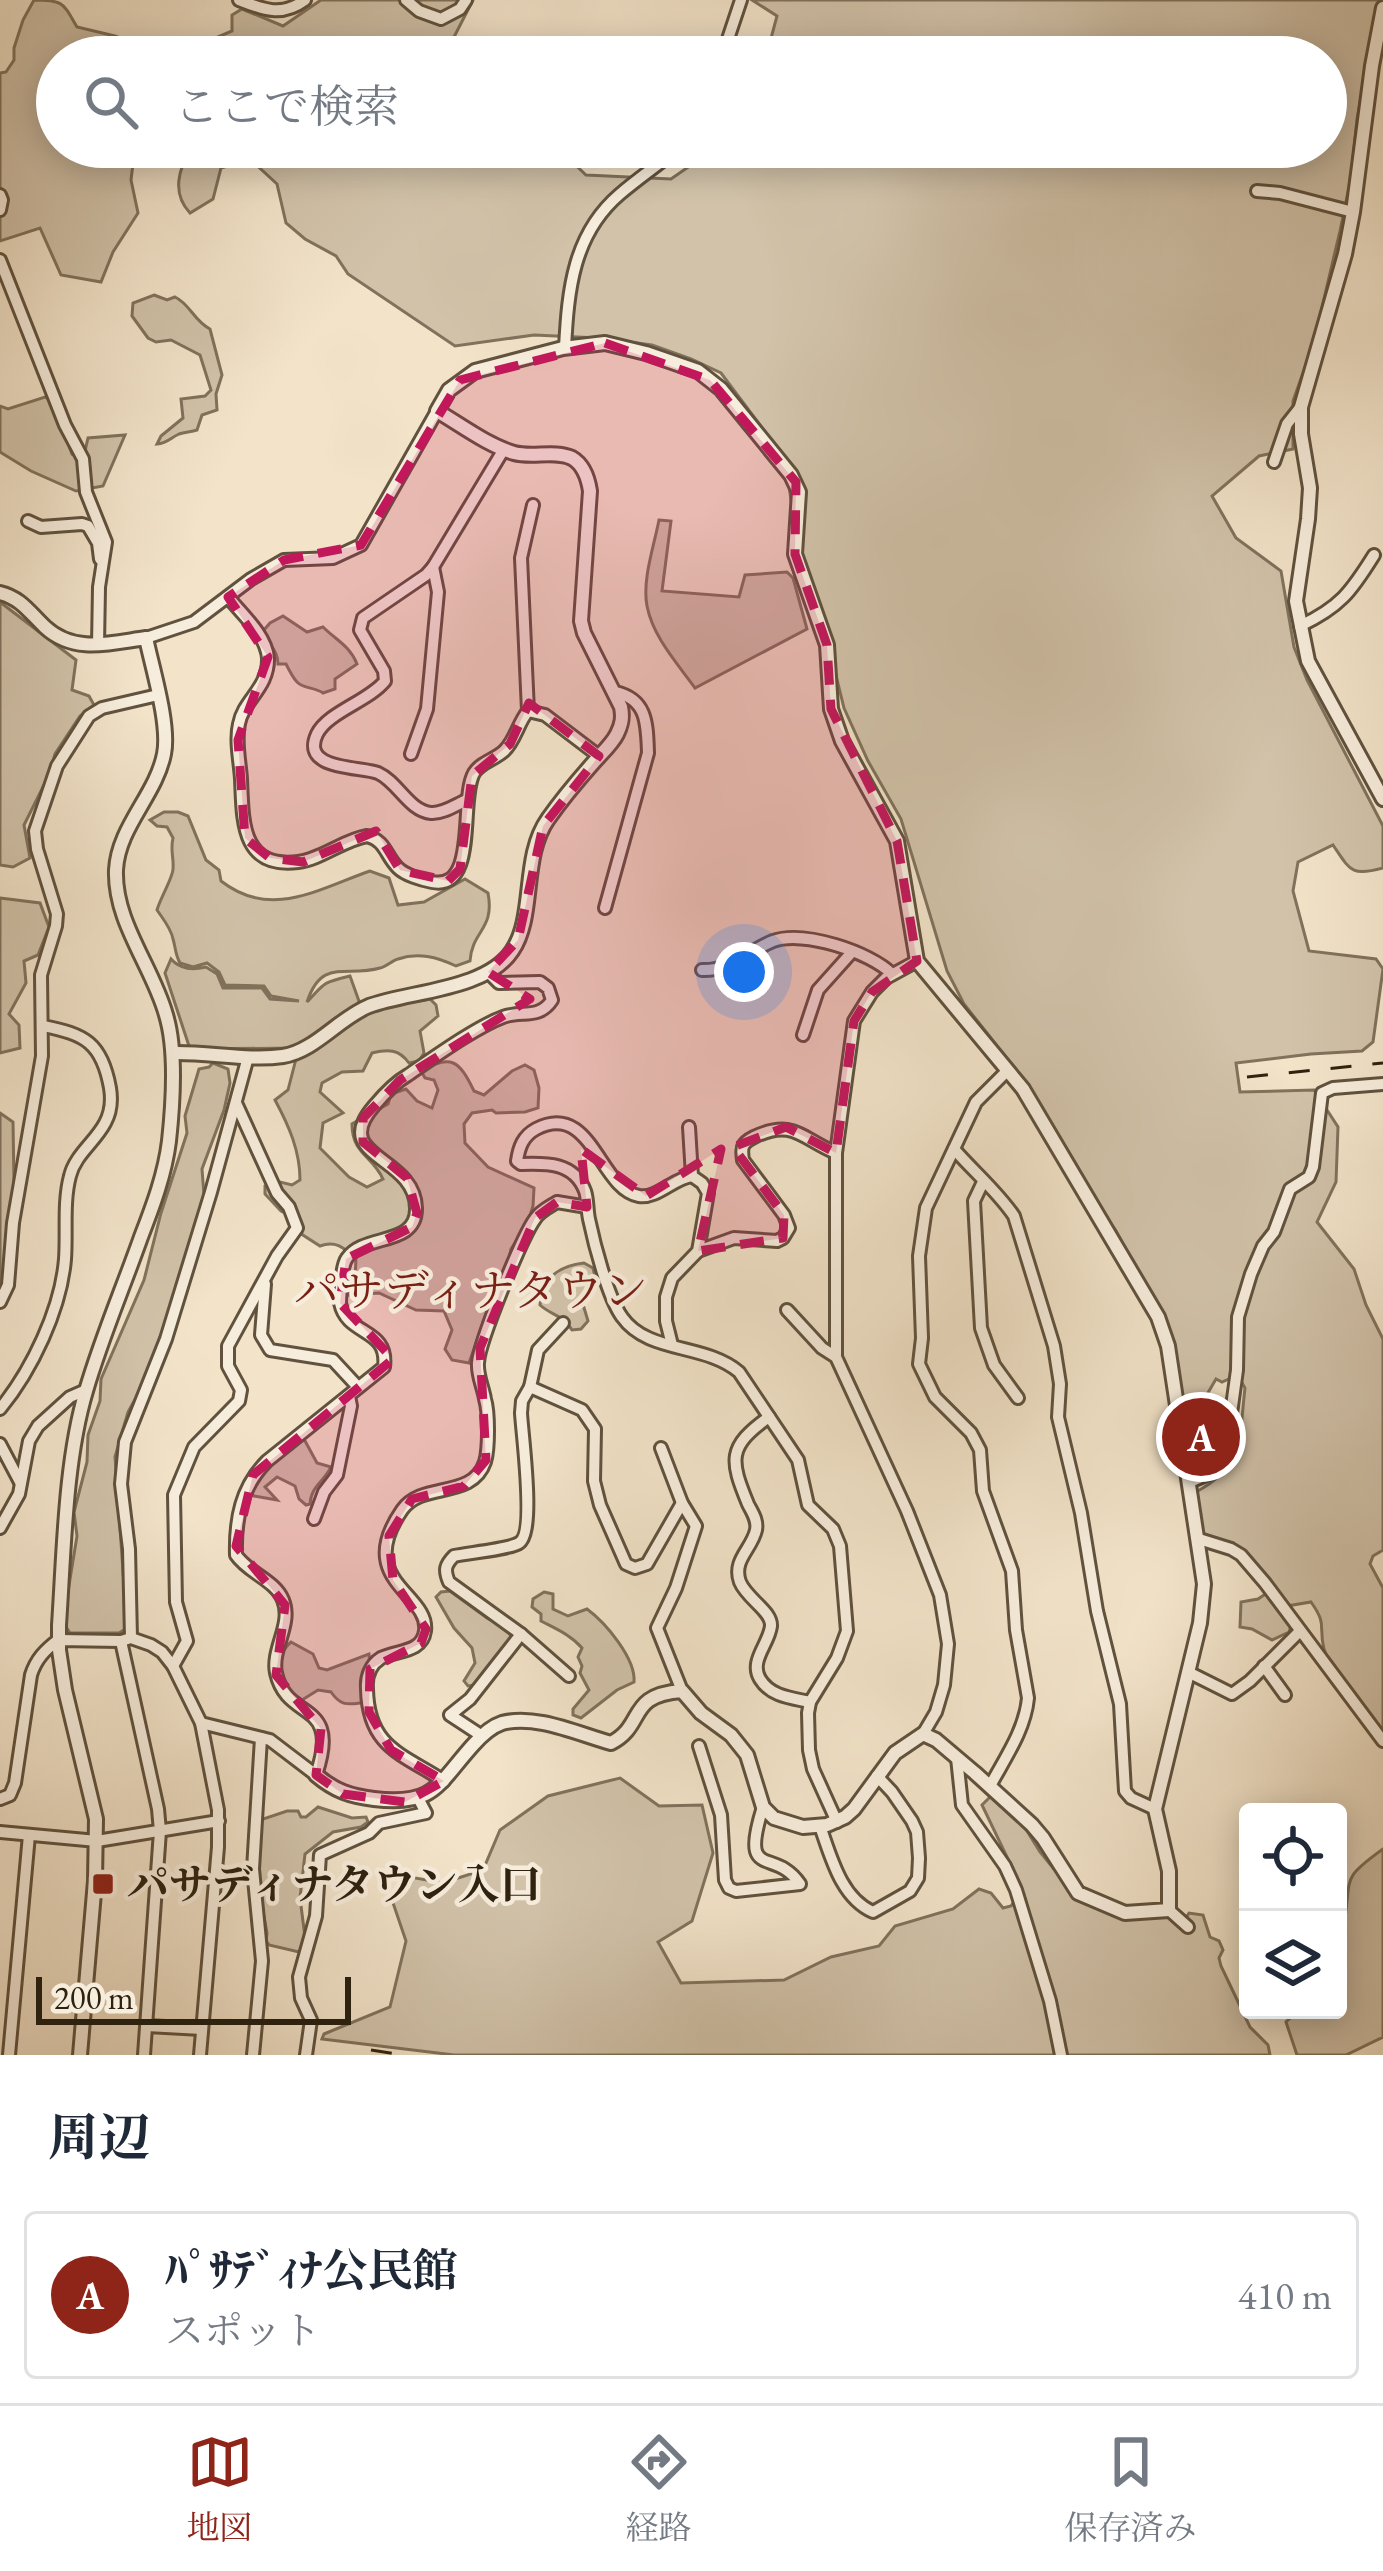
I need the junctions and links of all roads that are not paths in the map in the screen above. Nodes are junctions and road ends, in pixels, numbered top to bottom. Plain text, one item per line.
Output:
1 (239, 0) edge
2 (305, 0) edge
3 (406, 0) edge
4 (466, 0) edge
5 (741, 0) edge
6 (1383, 8) edge
7 (729, 36) edge
8 (653, 168) edge
9 (1257, 191) dead end
10 (0, 195) edge
11 (0, 210) edge
12 (1353, 212) junction
13 (0, 260) edge
14 (565, 348) junction
15 (1302, 405) junction
16 (436, 411) junction
17 (504, 449) junction
18 (1274, 462) dead end
19 (532, 505) dead end
20 (28, 521) dead end
21 (1374, 555) dead end
22 (100, 565) junction
23 (434, 567) junction
24 (0, 593) edge
25 (228, 597) junction
26 (1300, 626) junction
27 (146, 638) junction
28 (98, 645) junction
29 (615, 692) junction
30 (158, 695) junction
31 (528, 711) junction
32 (411, 754) dead end
33 (599, 756) junction
34 (1383, 799) edge
35 (467, 800) junction
36 (605, 908) dead end
37 (852, 952) junction
38 (916, 961) junction
39 (702, 970) dead end
40 (488, 972) junction
41 (892, 974) junction
42 (43, 1026) junction
43 (803, 1035) dead end
44 (172, 1053) junction
45 (248, 1057) junction
46 (1007, 1071) junction
47 (1383, 1084) edge
48 (236, 1103) junction
49 (689, 1127) dead end
50 (954, 1149) junction
51 (836, 1153) junction
52 (692, 1176) junction
53 (982, 1182) junction
54 (587, 1207) junction
55 (698, 1251) junction
56 (265, 1280) junction
57 (0, 1302) edge
58 (787, 1310) dead end
59 (563, 1323) dead end
60 (672, 1345) junction
61 (836, 1357) junction
62 (530, 1387) junction
63 (86, 1390) junction
64 (353, 1392) junction
65 (1018, 1398) dead end
66 (0, 1409) edge
67 (769, 1417) junction
68 (0, 1444) edge
69 (661, 1448) dead end
70 (1190, 1482) junction
71 (22, 1484) junction
72 (17, 1498) junction
73 (0, 1502) edge
74 (682, 1503) junction
75 (314, 1519) dead end
76 (0, 1528) edge
77 (1199, 1539) junction
78 (1300, 1630) junction
79 (520, 1634) junction
80 (58, 1640) junction
81 (126, 1640) junction
82 (173, 1666) junction
83 (1264, 1666) junction
84 (1188, 1672) junction
85 (569, 1676) dead end
86 (682, 1691) junction
87 (1286, 1695) dead end
88 (810, 1702) junction
89 (200, 1723) junction
90 (923, 1734) junction
91 (482, 1736) junction
92 (261, 1738) junction
93 (1383, 1741) edge
94 (699, 1746) dead end
95 (957, 1758) junction
96 (316, 1775) junction
97 (877, 1776) junction
98 (444, 1780) junction
99 (990, 1786) junction
100 (418, 1798) junction
101 (0, 1799) edge
102 (764, 1808) junction
103 (1154, 1809) junction
104 (218, 1821) junction
105 (837, 1822) junction
106 (820, 1826) junction
107 (160, 1831) junction
108 (0, 1832) edge
109 (29, 1835) junction
110 (97, 1841) junction
111 (1169, 1910) junction
112 (1188, 1928) dead end
113 (146, 2026) junction
114 (202, 2029) junction
115 (8, 2055) edge
116 (80, 2055) edge
117 (144, 2055) edge
118 (200, 2055) edge
119 (253, 2055) edge
120 (306, 2055) edge
121 (1060, 2055) edge

1 - 2 street
3 - 4 street
5 - 7 street
6 - 12 street
8 - 14 street
9 - 12 street
10 - 11 street
12 - 15 street
13 - 22 street
14 - 16 street
14 - 38 street
15 - 18 street
15 - 26 street
16 - 17 street
16 - 25 street
17 - 23 street
17 - 29 street
19 - 31 street
20 - 22 street
21 - 26 street
22 - 28 street
23 - 32 street
23 - 35 street
24 - 28 street
25 - 27 street
25 - 35 street
26 - 34 street
27 - 28 street
27 - 30 street
29 - 33 street
29 - 36 street
30 - 42 street
30 - 44 street
31 - 33 street
31 - 35 street
33 - 40 street
37 - 39 street
37 - 41 street
37 - 43 street
38 - 41 street
38 - 46 street
40 - 45 street
40 - 64 street
41 - 51 street
42 - 57 street
42 - 66 street
44 - 45 street
44 - 63 street
45 - 48 street
46 - 50 street
46 - 70 street
47 - 70 street
48 - 56 street
48 - 81 street
49 - 52 street
50 - 53 street
50 - 99 street
51 - 55 street
51 - 61 street
52 - 54 street
52 - 55 street
53 - 65 street
53 - 103 street
54 - 60 street
54 - 98 street
55 - 60 street
56 - 64 street
56 - 82 street
58 - 61 street
59 - 62 street
60 - 67 street
61 - 90 street
62 - 74 street
62 - 79 street
63 - 71 street
63 - 80 street
64 - 75 street
64 - 96 street
67 - 88 street
67 - 88 street
68 - 71 street
69 - 74 street
70 - 77 street
71 - 72 street
72 - 73 street
72 - 76 street
74 - 86 street
77 - 78 street
77 - 84 street
78 - 83 street
78 - 93 street
79 - 85 street
79 - 91 street
80 - 81 street
80 - 101 street
80 - 110 street
81 - 82 street
81 - 107 street
82 - 89 street
83 - 84 street
83 - 87 street
84 - 103 street
86 - 91 street
86 - 102 street
88 - 105 street
89 - 92 street
89 - 104 street
90 - 95 street
90 - 97 street
91 - 98 street
92 - 96 street
92 - 119 street
94 - 102 street
95 - 99 street
95 - 121 street
96 - 100 street
97 - 105 street
97 - 106 street
98 - 100 street
99 - 111 street
100 - 120 street
102 - 106 street
103 - 111 street
104 - 107 street
104 - 114 street
105 - 106 street
107 - 110 street
107 - 113 street
108 - 109 street
109 - 110 street
109 - 115 street
110 - 116 street
111 - 112 street
113 - 114 street
113 - 117 street
114 - 118 street

